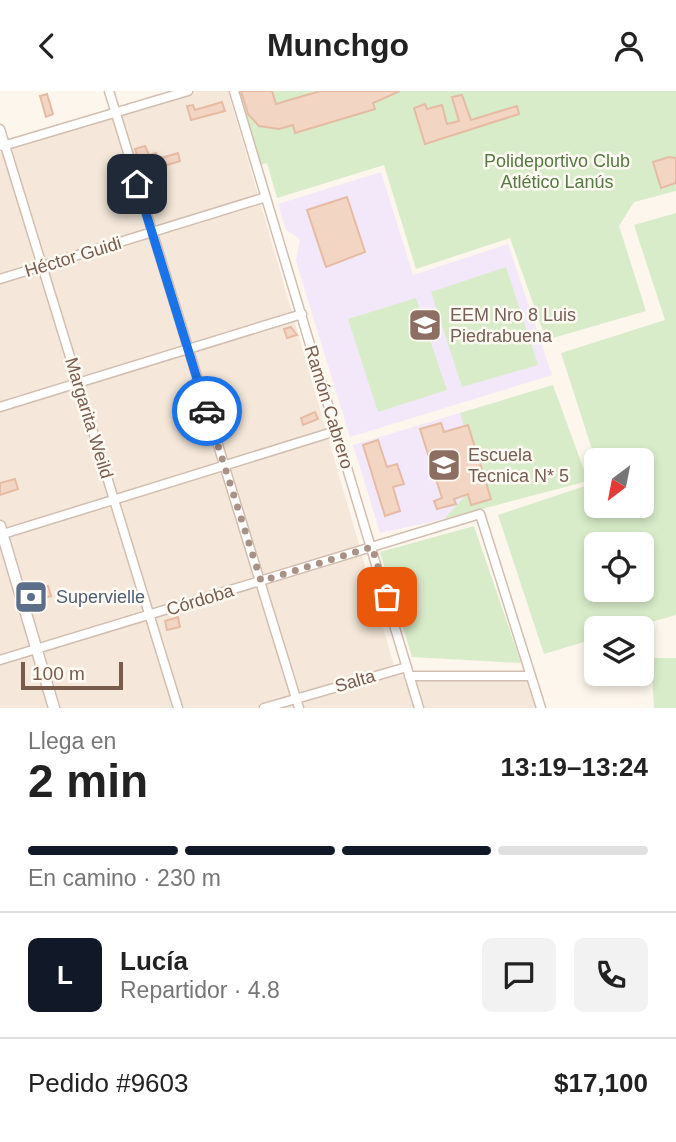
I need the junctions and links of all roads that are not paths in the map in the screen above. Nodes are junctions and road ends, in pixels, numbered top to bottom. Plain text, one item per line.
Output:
1 (109, 91) edge
2 (188, 91) edge
3 (234, 91) edge
4 (116, 113) junction
5 (0, 129) edge
6 (2, 146) edge
7 (266, 197) junction
8 (151, 232) junction
9 (43, 266) junction
10 (0, 279) edge
11 (302, 314) junction
12 (187, 349) junction
13 (78, 383) junction
14 (0, 407) edge
15 (336, 431) junction
16 (225, 465) junction
17 (114, 499) junction
18 (1, 531) edge
19 (372, 547) junction
20 (261, 581) junction
21 (150, 615) junction
22 (36, 649) junction
23 (0, 660) edge
24 (408, 671) junction
25 (531, 676) junction
26 (296, 698) junction
27 (54, 708) edge
28 (178, 708) edge
29 (264, 708) edge
30 (299, 708) edge
31 (419, 708) edge
32 (541, 708) edge

1 - 4 street
2 - 4 street
3 - 7 street, Ramón Cabrero
4 - 6 street
4 - 8 street
5 - 6 street, Margarita Weild
6 - 9 street, Margarita Weild
7 - 8 street, Héctor Guidi
7 - 11 street, Ramón Cabrero
8 - 9 street, Héctor Guidi
8 - 12 street
9 - 10 street, Héctor Guidi
9 - 13 street, Margarita Weild
11 - 12 street
11 - 15 street, Ramón Cabrero
12 - 13 street
12 - 16 street
13 - 14 street
13 - 17 street, Margarita Weild
15 - 16 street
15 - 19 street, Ramón Cabrero
16 - 17 street
16 - 20 street
17 - 18 street
17 - 21 street, Margarita Weild
18 - 22 street
19 - 20 street, Córdoba
19 - 24 street, Ramón Cabrero
19 - 25 street, Córdoba
20 - 21 street, Córdoba
20 - 26 street
21 - 22 street, Córdoba
21 - 28 street, Margarita Weild
22 - 23 street, Córdoba
22 - 27 street
24 - 25 street, Salta
24 - 26 street, Salta
24 - 31 street, Ramón Cabrero
25 - 32 street
26 - 29 street, Salta
26 - 30 street

